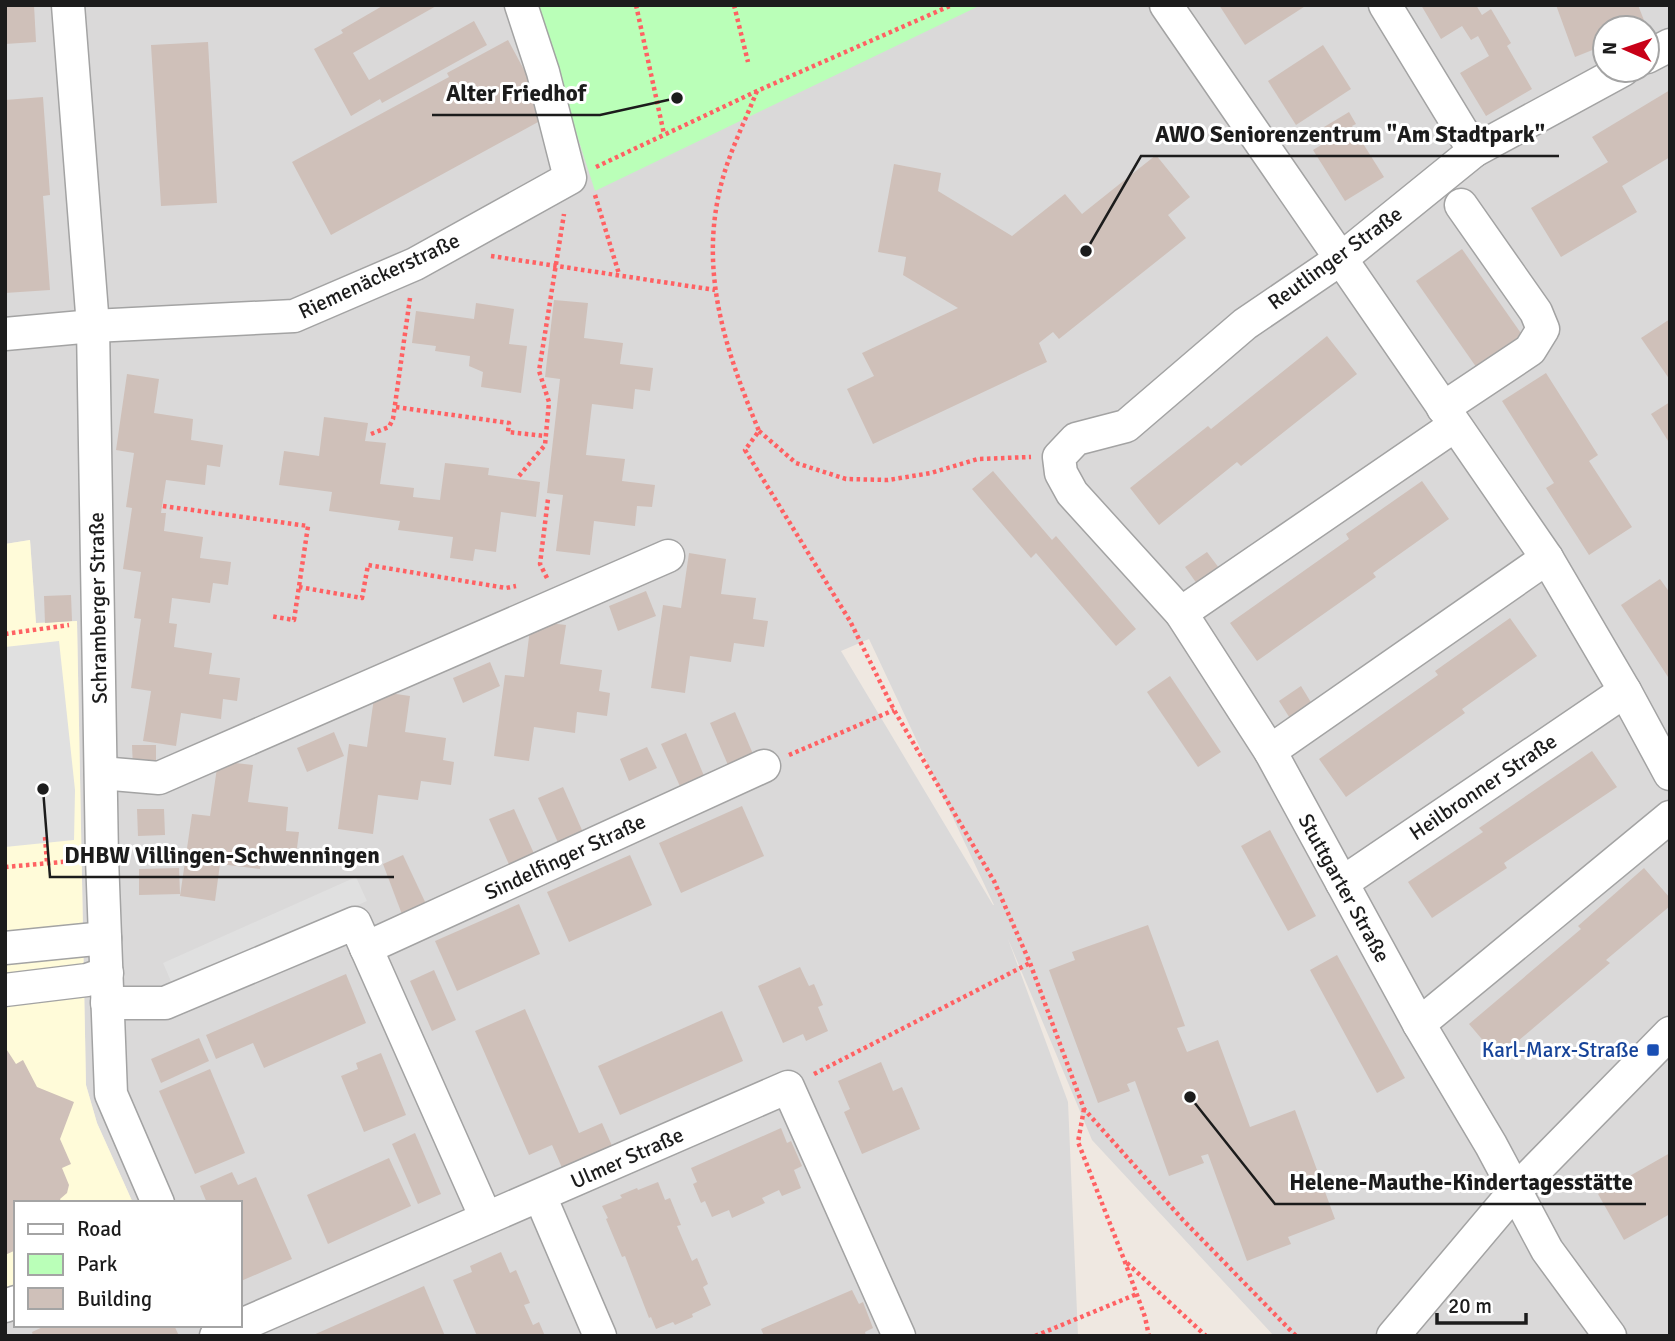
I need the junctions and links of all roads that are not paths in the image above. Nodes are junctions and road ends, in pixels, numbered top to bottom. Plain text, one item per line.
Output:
1 (68, 5) edge
2 (521, 5) edge
3 (1166, 5) edge
4 (1385, 5) edge
5 (1597, 84) edge
6 (1474, 151) junction
7 (1461, 205) dead end
8 (1342, 258) junction
9 (93, 326) junction
10 (5, 334) edge
11 (1449, 417) junction
12 (1059, 457) joint
13 (668, 556) dead end
14 (1547, 558) junction
15 (1181, 613) junction
16 (1625, 691) junction
17 (1270, 751) junction
18 (764, 766) road end
19 (101, 773) junction
20 (1670, 774) edge
21 (1670, 817) edge
22 (1342, 883) junction
23 (105, 938) junction
24 (5, 948) edge
25 (366, 948) junction
26 (107, 988) junction
27 (5, 990) edge
28 (1419, 1024) junction
29 (1670, 1033) edge
30 (1516, 1190) junction
31 (540, 1196) junction
32 (157, 1201) edge
33 (486, 1218) junction
34 (242, 1325) edge
35 (237, 1327) edge
36 (216, 1336) edge
37 (600, 1336) edge
38 (899, 1336) edge
39 (1393, 1336) edge
40 (1610, 1336) edge

1 - 9 street, Schramberger Straße
2 - 9 street, Riemenäckerstraße
3 - 8 street
4 - 6 street
5 - 6 street, Reutlinger Straße
6 - 8 street, Reutlinger Straße
7 - 11 street
8 - 11 street
8 - 12 street, Reutlinger Straße
9 - 10 street, Riemenäckerstraße
9 - 19 street, Schramberger Straße
11 - 14 street
11 - 15 street
12 - 15 street, Stuttgarter Straße
13 - 19 street
14 - 16 street
14 - 17 street
15 - 17 street, Stuttgarter Straße
16 - 20 street
16 - 22 street, Heilbronner Straße
17 - 22 street, Stuttgarter Straße
18 - 25 street, Sindelfinger Straße
19 - 23 street, Schramberger Straße
21 - 28 street
22 - 28 street, Stuttgarter Straße
23 - 24 street
23 - 26 street, Schramberger Straße
25 - 26 street
25 - 33 street
26 - 27 street
26 - 32 street, Schramberger Straße
28 - 30 street, Stuttgarter Straße
29 - 30 street
30 - 39 street
30 - 40 street, Stuttgarter Straße
31 - 33 street, Ulmer Straße
31 - 37 street
31 - 38 street, Ulmer Straße
33 - 34 street, Ulmer Straße
35 - 36 street, Ulmer Straße

